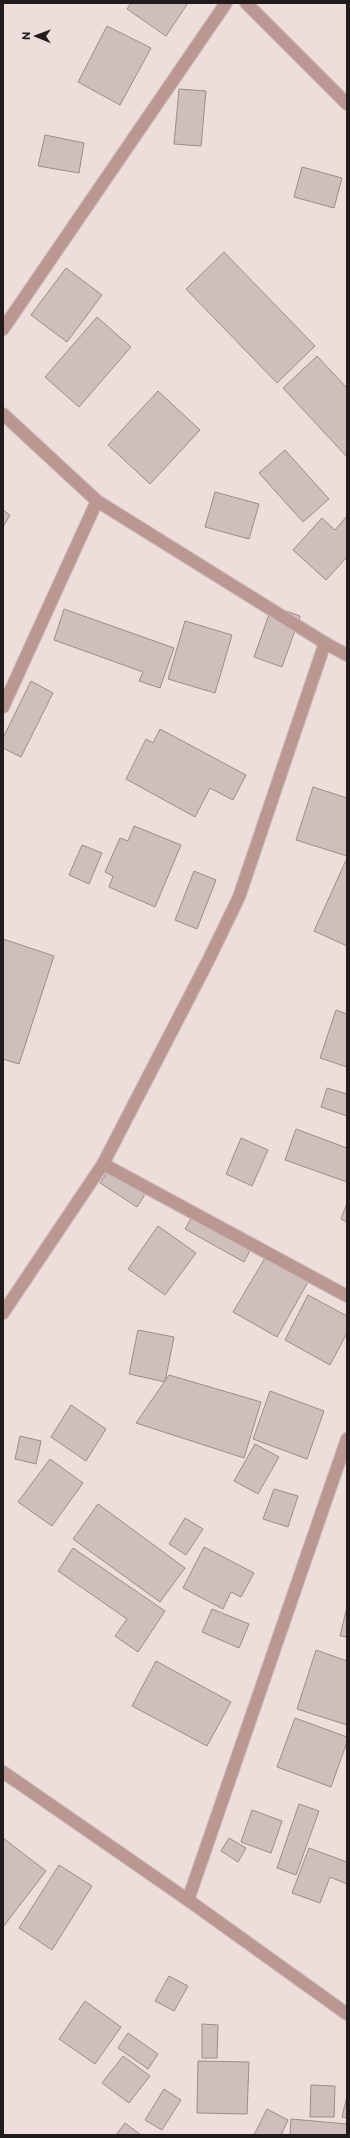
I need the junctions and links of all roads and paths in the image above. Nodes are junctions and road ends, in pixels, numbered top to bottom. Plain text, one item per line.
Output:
1 (226, 3) edge
2 (246, 3) edge
3 (347, 104) edge
4 (3, 329) edge
5 (3, 414) edge
6 (97, 501) junction
7 (326, 643) junction
8 (347, 655) edge
9 (3, 707) edge
10 (103, 1164) junction
11 (347, 1296) edge
12 (3, 1313) edge
13 (347, 1439) edge
14 (3, 1772) edge
15 (188, 1900) junction
16 (347, 2014) edge

1 - 4 street
2 - 3 street
5 - 6 street
6 - 7 street
6 - 9 street
7 - 8 street
7 - 10 street
10 - 11 street
10 - 12 street
13 - 15 street
14 - 15 street
15 - 16 street

